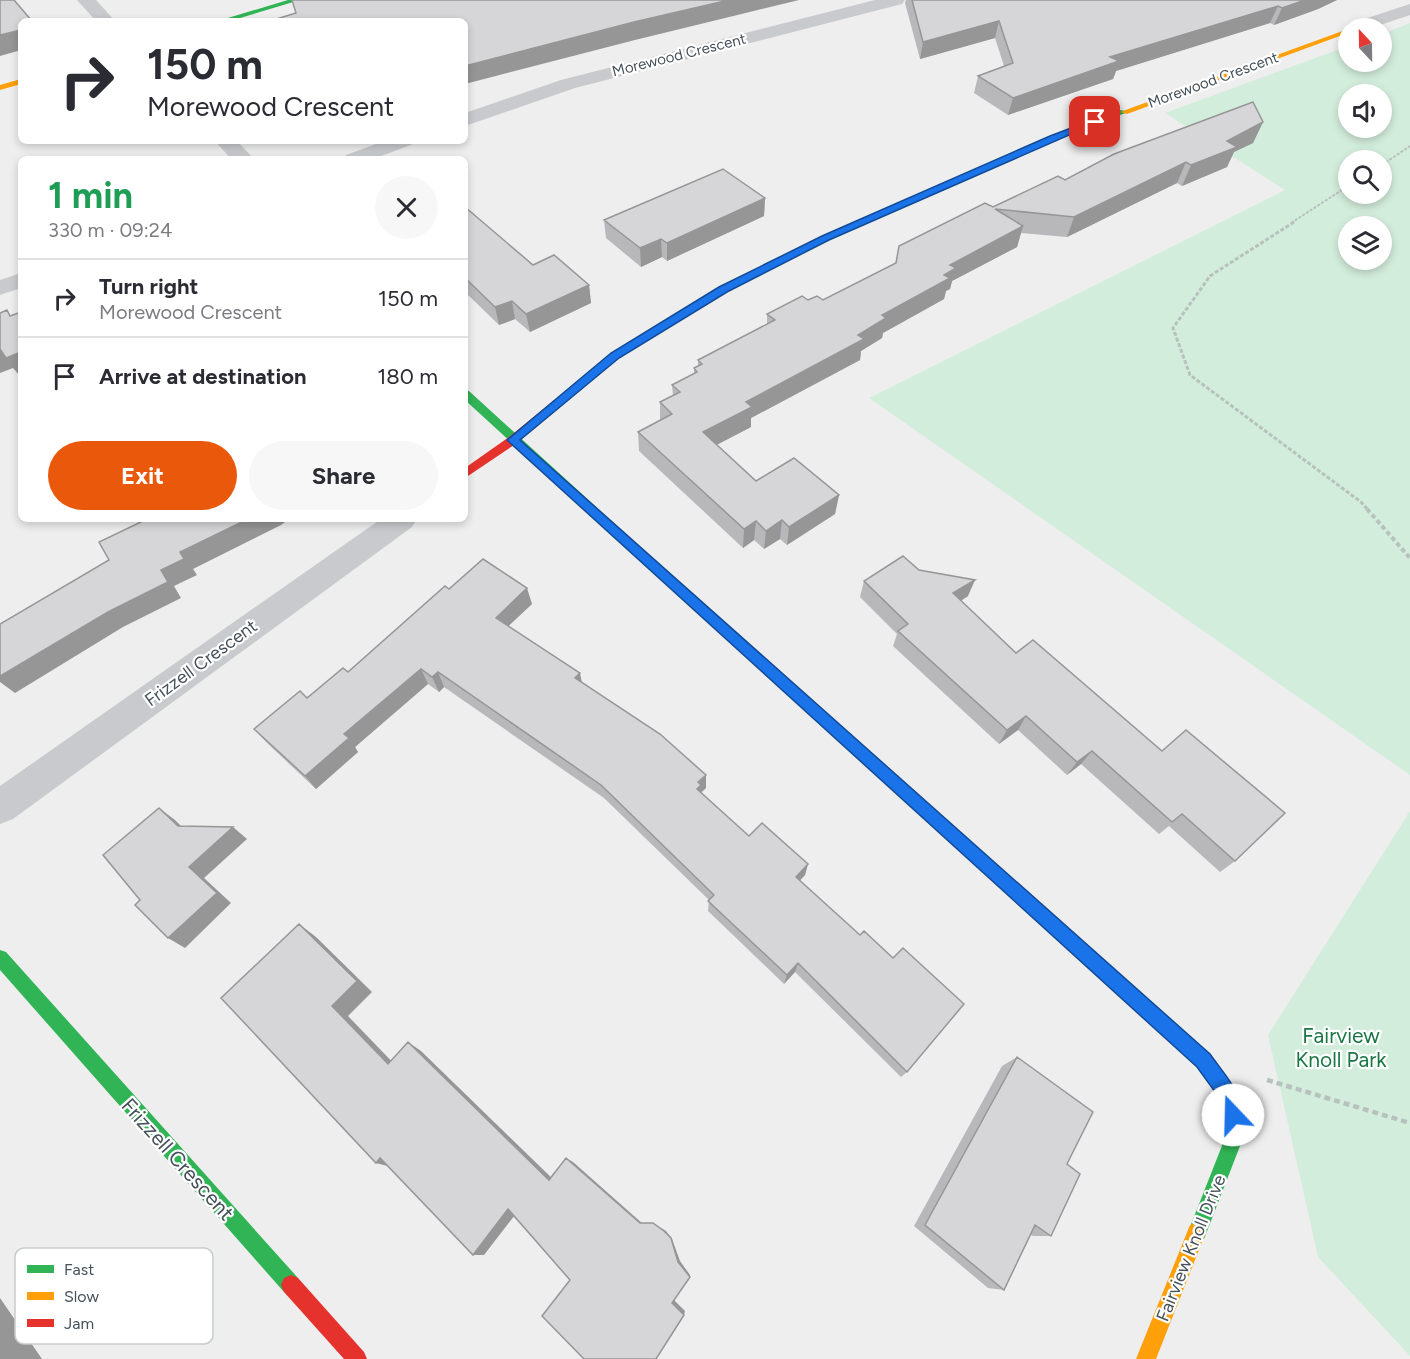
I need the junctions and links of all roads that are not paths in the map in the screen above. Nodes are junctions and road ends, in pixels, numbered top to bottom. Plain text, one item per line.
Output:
1 (86, 0) edge
2 (296, 0) edge
3 (896, 0) edge
4 (1410, 9) edge
5 (103, 18) edge
6 (233, 18) edge
7 (1384, 18) edge
8 (1338, 35) edge
9 (18, 82) edge
10 (0, 87) edge
11 (468, 119) edge
12 (228, 144) edge
13 (396, 144) edge
14 (240, 156) edge
15 (362, 156) edge
16 (18, 281) edge
17 (0, 288) edge
18 (468, 397) edge
19 (513, 440) junction
20 (468, 472) edge
21 (398, 522) edge
22 (0, 807) edge
23 (0, 958) edge
24 (357, 1359) edge
25 (1146, 1359) edge

1 - 5 street
2 - 6 street
3 - 11 street, Morewood Crescent
4 - 7 street
8 - 19 street, Morewood Crescent
9 - 10 street
12 - 14 street
13 - 15 street
16 - 17 street
18 - 19 street, Fairview Knoll Drive
19 - 20 street
19 - 25 street, Fairview Knoll Drive
21 - 22 street, Frizzell Crescent
23 - 24 street, Frizzell Crescent

